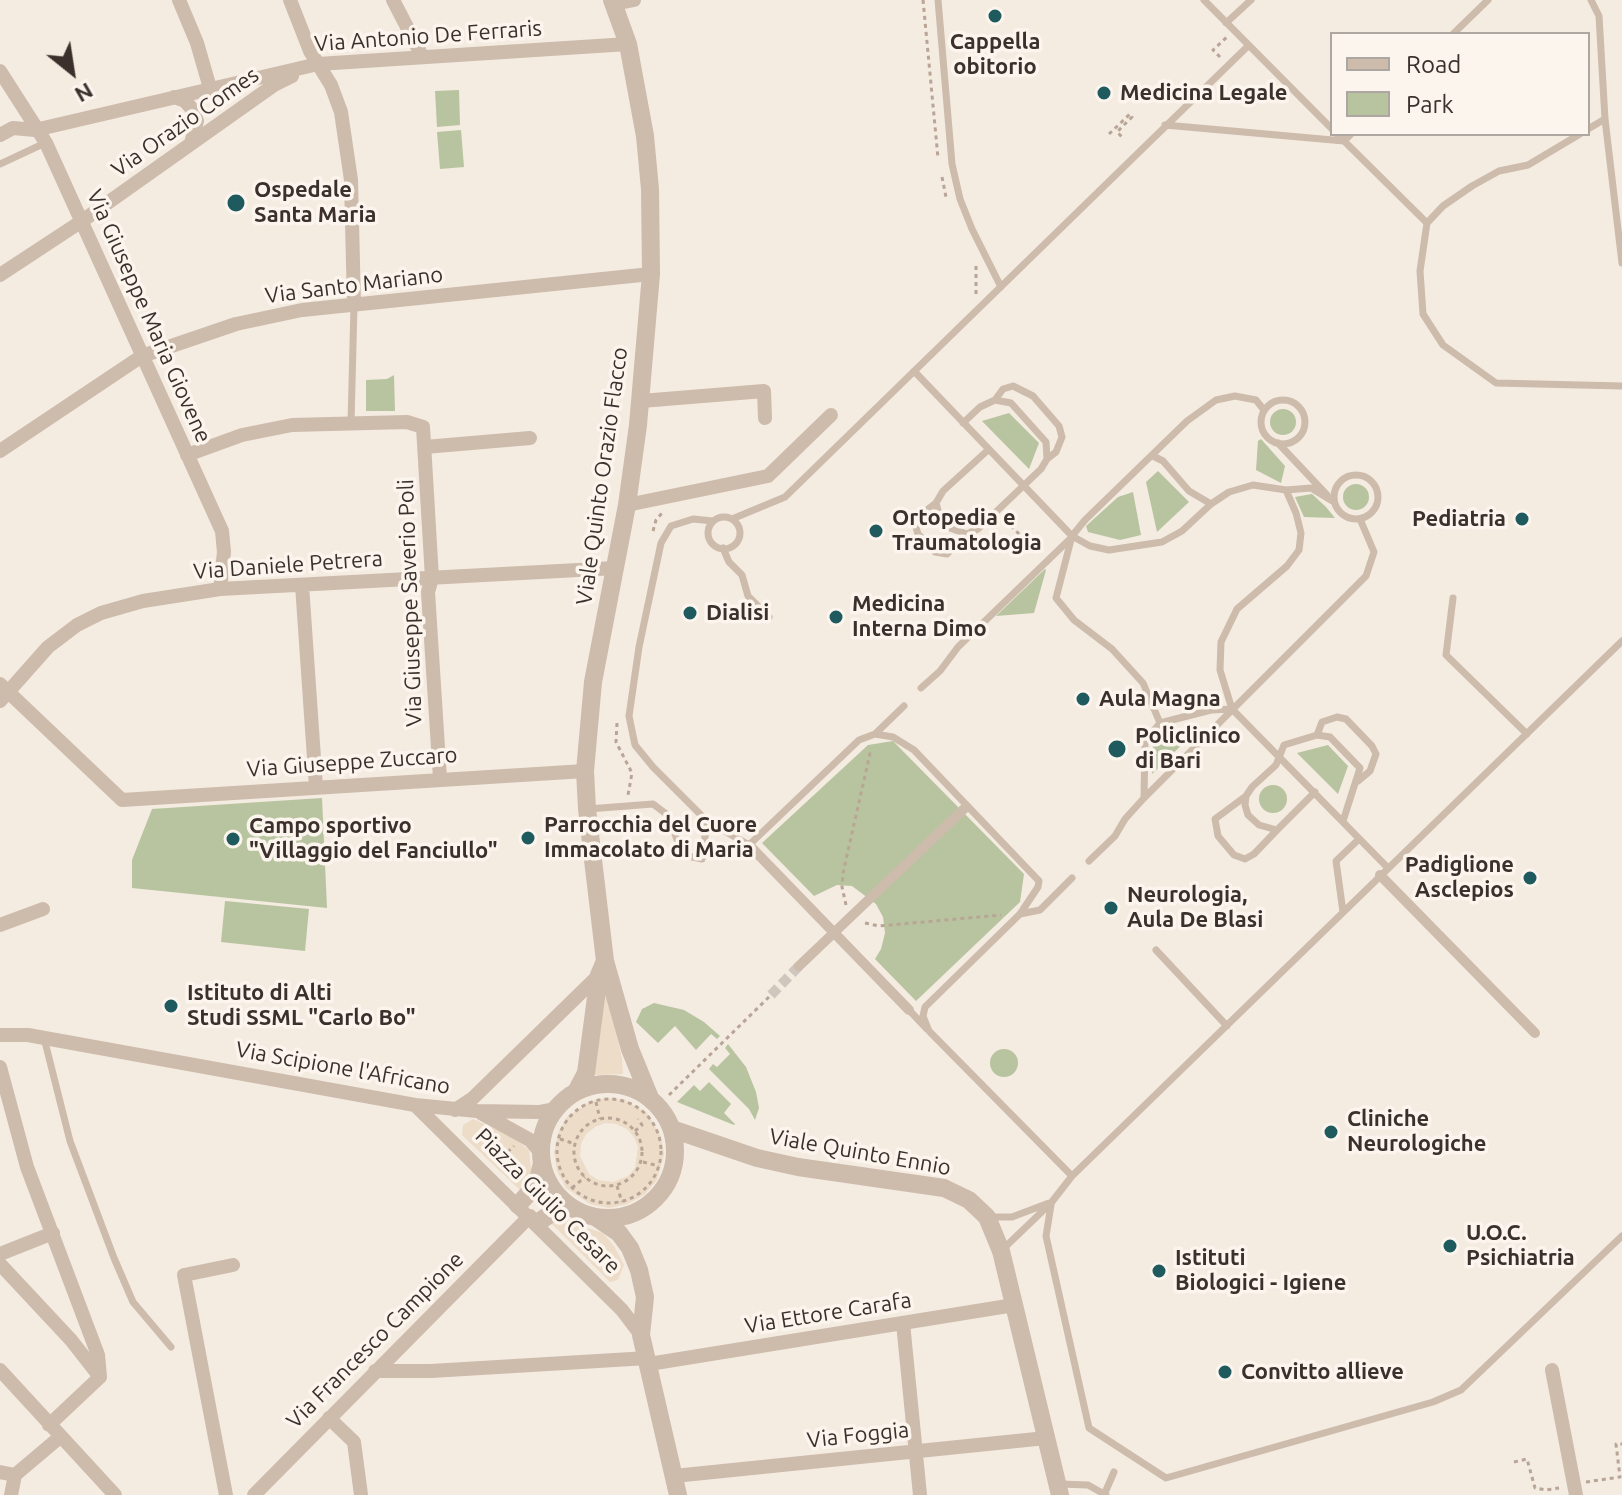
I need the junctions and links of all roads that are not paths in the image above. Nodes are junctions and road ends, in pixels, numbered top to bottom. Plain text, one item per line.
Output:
1 (179, 0) edge
2 (290, 0) edge
3 (393, 0) edge
4 (634, 0) edge
5 (938, 0) edge
6 (1204, 0) edge
7 (1251, 0) edge
8 (1488, 0) edge
9 (1591, 0) edge
10 (613, 2) edge
11 (1226, 23) junction
12 (1455, 32) edge
13 (628, 44) junction
14 (1248, 46) junction
15 (422, 56) junction
16 (318, 64) junction
17 (0, 71) edge
18 (210, 88) junction
19 (174, 97) junction
20 (1605, 119) junction
21 (1165, 125) junction
22 (1330, 127) edge
23 (1590, 128) edge
24 (35, 130) junction
25 (0, 135) edge
26 (1339, 136) edge
27 (1349, 136) edge
28 (1577, 136) edge
29 (1344, 141) junction
30 (46, 143) junction
31 (191, 143) junction
32 (0, 164) edge
33 (82, 221) junction
34 (1427, 223) junction
35 (1622, 263) edge
36 (651, 274) junction
37 (0, 275) edge
38 (1001, 287) junction
39 (354, 305) junction
40 (142, 356) junction
41 (914, 371) junction
42 (1622, 386) edge
43 (995, 400) junction
44 (641, 401) junction
45 (1264, 410) junction
46 (831, 415) dead end
47 (765, 418) dead end
48 (351, 423) junction
49 (963, 423) junction
50 (530, 438) dead end
51 (1278, 443) junction
52 (425, 447) junction
53 (988, 450) junction
54 (0, 451) edge
55 (187, 455) junction
56 (1153, 456) junction
57 (1047, 459) junction
58 (1022, 487) junction
59 (1286, 490) junction
60 (1334, 502) junction
61 (936, 503) junction
62 (1211, 504) junction
63 (627, 505) junction
64 (732, 519) junction
65 (1360, 519) junction
66 (713, 521) junction
67 (967, 534) junction
68 (1072, 536) junction
69 (723, 548) junction
70 (616, 568) junction
71 (432, 578) junction
72 (302, 585) junction
73 (220, 589) junction
74 (1453, 598) dead end
75 (769, 617) dead end
76 (1622, 641) edge
77 (921, 688) dead end
78 (3, 693) edge
79 (904, 706) dead end
80 (1232, 709) junction
81 (1160, 723) junction
82 (875, 734) junction
83 (1527, 734) junction
84 (1317, 735) junction
85 (1281, 756) junction
86 (585, 771) junction
87 (440, 779) junction
88 (1357, 782) junction
89 (316, 787) junction
90 (1315, 792) junction
91 (1246, 796) junction
92 (1144, 798) junction
93 (966, 807) junction
94 (587, 809) junction
95 (707, 821) junction
96 (1343, 821) junction
97 (1277, 830) junction
98 (1359, 839) junction
99 (749, 845) junction
100 (1089, 861) dead end
101 (1384, 872) junction
102 (1072, 878) dead end
103 (43, 909) dead end
104 (1343, 912) junction
105 (1020, 914) junction
106 (0, 925) edge
107 (834, 932) junction
108 (1156, 950) dead end
109 (799, 966) tunnel mouth
110 (602, 968) junction
111 (909, 1010) joint
112 (1227, 1026) junction
113 (929, 1031) junction
114 (1535, 1033) dead end
115 (6, 1034) edge
116 (44, 1038) junction
117 (0, 1067) edge
118 (576, 1092) junction
119 (415, 1105) junction
120 (653, 1106) junction
121 (556, 1109) junction
122 (455, 1110) junction
123 (477, 1111) junction
124 (6, 1114) edge
125 (672, 1129) junction
126 (541, 1158) junction
127 (1072, 1176) junction
128 (1051, 1203) junction
129 (571, 1207) junction
130 (528, 1215) junction
131 (987, 1217) junction
132 (597, 1218) junction
133 (53, 1233) junction
134 (1622, 1236) edge
135 (1001, 1251) junction
136 (0, 1254) edge
137 (0, 1264) edge
138 (233, 1265) dead end
139 (1014, 1305) junction
140 (903, 1323) junction
141 (641, 1335) junction
142 (171, 1347) dead end
143 (648, 1361) junction
144 (0, 1370) edge
145 (1552, 1370) dead end
146 (375, 1371) junction
147 (100, 1377) junction
148 (329, 1418) junction
149 (54, 1431) junction
150 (1046, 1438) junction
151 (915, 1451) junction
152 (1114, 1472) dead end
153 (8, 1473) edge
154 (674, 1476) junction
155 (1059, 1489) edge
156 (11, 1495) edge
157 (115, 1495) edge
158 (226, 1495) edge
159 (254, 1495) edge
160 (361, 1495) edge
161 (678, 1495) edge
162 (920, 1495) edge
163 (1105, 1495) edge
164 (1576, 1495) edge

1 - 18 street
2 - 16 street
3 - 15 street
4 - 10 street
5 - 38 lane
6 - 11 lane
7 - 11 lane
8 - 12 lane
9 - 20 lane
10 - 13 street, Viale Quinto Orazio Flacco
11 - 14 lane
13 - 15 street, Via Antonio De Ferraris
13 - 36 street, Viale Quinto Orazio Flacco
14 - 21 lane
14 - 22 lane
15 - 16 street, Via Antonio De Ferraris
16 - 18 street, Via Antonio De Ferraris
16 - 31 street, Via Orazio Comes
16 - 39 street
17 - 24 street, Via Giuseppe Maria Giovene
18 - 19 street, Via Antonio De Ferraris
19 - 24 street, Via Antonio De Ferraris
19 - 31 street
20 - 23 lane
20 - 35 lane
21 - 29 lane
21 - 38 lane
24 - 25 street, Via Antonio De Ferraris
24 - 30 street, Via Giuseppe Maria Giovene
26 - 29 lane
27 - 29 lane
28 - 34 lane
29 - 34 lane
30 - 32 lane
30 - 33 street, Via Giuseppe Maria Giovene
31 - 33 street, Via Orazio Comes
33 - 37 street, Via Orazio Comes
33 - 40 street, Via Giuseppe Maria Giovene
34 - 42 lane
36 - 39 street, Via Santo Mariano
36 - 44 street, Viale Quinto Orazio Flacco
38 - 41 lane
39 - 40 street, Via Santo Mariano
39 - 48 lane
40 - 54 street, Via Santo Mariano
40 - 55 street, Via Giuseppe Maria Giovene
41 - 49 lane
41 - 64 lane
43 - 49 lane
43 - 57 lane
43 - 57 lane
44 - 47 street
44 - 63 street, Viale Quinto Orazio Flacco
45 - 51 lane
45 - 51 lane
45 - 56 lane
46 - 63 street
48 - 52 street, Via Giuseppe Saverio Poli
48 - 55 street
49 - 53 lane
50 - 52 street
51 - 60 lane
52 - 71 street, Via Giuseppe Saverio Poli
53 - 58 lane
53 - 61 lane
55 - 73 street, Via Giuseppe Maria Giovene
56 - 62 lane
56 - 68 lane
57 - 58 lane
58 - 67 lane
58 - 68 lane
59 - 60 lane
59 - 62 lane
59 - 80 lane
60 - 65 lane
60 - 65 lane
61 - 67 lane
61 - 67 lane
62 - 68 lane
63 - 70 street, Viale Quinto Orazio Flacco
64 - 66 lane
64 - 69 lane
65 - 80 lane
66 - 69 lane
66 - 95 lane
68 - 77 lane
68 - 81 lane
69 - 75 lane
70 - 71 street, Via Daniele Petrera
70 - 86 street, Viale Quinto Orazio Flacco
71 - 72 street, Via Daniele Petrera
71 - 87 street, Via Giuseppe Saverio Poli
72 - 73 street, Via Daniele Petrera
72 - 89 street
73 - 78 street, Via Daniele Petrera
74 - 83 lane
76 - 83 lane
78 - 89 street, Via Giuseppe Zuccaro
79 - 82 lane
80 - 81 lane
80 - 85 lane
80 - 92 lane
81 - 92 lane
82 - 93 lane
82 - 99 lane
83 - 101 lane
84 - 85 lane
84 - 88 lane
84 - 88 lane
85 - 90 lane
85 - 91 lane
86 - 87 street, Via Giuseppe Zuccaro
86 - 94 street, Viale Quinto Orazio Flacco
87 - 89 street, Via Giuseppe Zuccaro
88 - 96 lane
90 - 96 lane
90 - 97 lane
91 - 97 lane
91 - 97 lane
92 - 100 lane
93 - 105 lane
93 - 107 street
94 - 95 lane
94 - 110 street, Viale Quinto Orazio Flacco
95 - 99 lane
96 - 98 lane
98 - 101 lane
98 - 104 lane
99 - 107 street
101 - 104 lane
101 - 114 street
102 - 105 lane
103 - 106 street
104 - 112 lane
105 - 113 lane
107 - 109 street
107 - 111 street
108 - 112 lane
110 - 118 street
110 - 120 street
110 - 122 street
111 - 113 lane
112 - 127 lane
113 - 127 lane
115 - 116 street, Via Scipione l'Africano
116 - 119 street, Via Scipione l'Africano
116 - 142 lane
117 - 124 street
118 - 120 street, Piazza Giulio Cesare
118 - 121 street, Piazza Giulio Cesare
119 - 122 street, Via Scipione l'Africano
119 - 130 street, Piazza Giulio Cesare
120 - 125 street
121 - 123 street, Via Scipione l'Africano
121 - 126 street, Piazza Giulio Cesare
122 - 123 street, Via Scipione l'Africano
123 - 126 street, Via Scipione l'Africano
124 - 133 street
125 - 131 street, Viale Quinto Ennio
125 - 132 street, Piazza Giulio Cesare
126 - 129 street, Piazza Giulio Cesare
126 - 130 street
127 - 128 lane
128 - 131 lane
128 - 134 lane
128 - 135 lane
129 - 130 street
129 - 132 street, Piazza Giulio Cesare
130 - 141 street, Piazza Giulio Cesare
130 - 146 street, Via Francesco Campione
131 - 135 street
132 - 141 street
133 - 136 street
133 - 147 street
135 - 139 street
137 - 147 street
138 - 158 street
139 - 140 street, Via Ettore Carafa
139 - 150 street
140 - 143 street, Via Ettore Carafa
140 - 151 street
141 - 143 street
143 - 146 street, Via Ettore Carafa
143 - 154 street
144 - 149 street
145 - 164 street
146 - 148 street, Via Francesco Campione
147 - 149 street
148 - 159 street, Via Francesco Campione
148 - 160 street
149 - 153 street
149 - 157 street
150 - 151 street, Via Foggia
150 - 155 street
151 - 154 street, Via Foggia
151 - 162 street
152 - 163 lane
153 - 156 street
154 - 161 street
155 - 163 lane

